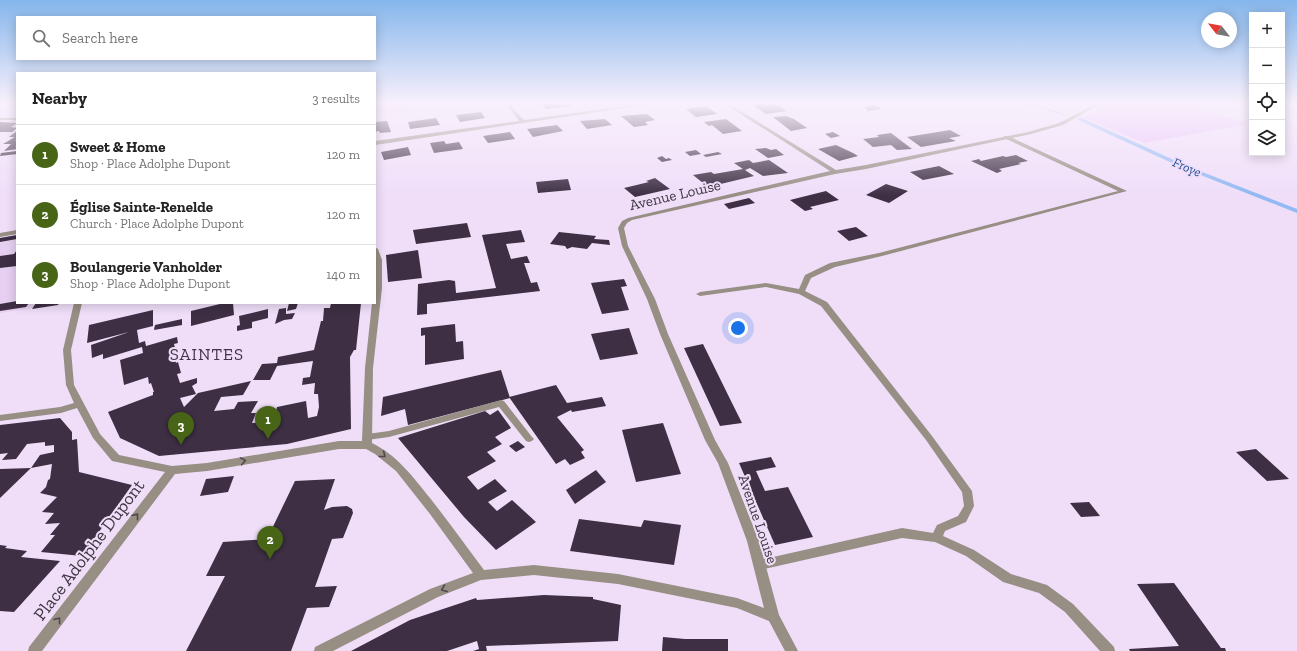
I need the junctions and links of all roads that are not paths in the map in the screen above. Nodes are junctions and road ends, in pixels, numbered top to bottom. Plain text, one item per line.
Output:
1 (433, 134) edge
2 (775, 134) edge
3 (1017, 134) edge
4 (1006, 137) junction
5 (376, 143) edge
6 (835, 172) junction
7 (16, 232) edge
8 (0, 234) edge
9 (376, 253) edge
10 (801, 292) junction
11 (700, 294) dead end
12 (78, 304) edge
13 (80, 404) junction
14 (0, 418) edge
15 (530, 439) dead end
16 (367, 441) junction
17 (172, 470) junction
18 (936, 538) junction
19 (760, 564) junction
20 (481, 575) junction
21 (774, 618) junction
22 (34, 651) edge
23 (320, 651) edge
24 (792, 651) edge
25 (1109, 651) edge

1 - 5 street
2 - 6 street
3 - 4 street, Avenue Louise
4 - 6 street, Avenue Louise
4 - 10 street
6 - 19 street, Avenue Louise
7 - 8 street
9 - 16 street
10 - 11 street
10 - 18 street
12 - 13 street, Place Adolphe Dupont
13 - 14 street
13 - 17 street, Place Adolphe Dupont
15 - 16 street, Place Adolphe Dupont
17 -> 16 street, Place Adolphe Dupont
16 -> 20 street
22 -> 17 street, Place Adolphe Dupont
18 - 19 street
18 - 25 street
19 - 21 street, Avenue Louise
20 - 21 street
20 -> 23 street
21 - 24 street, Avenue Louise

